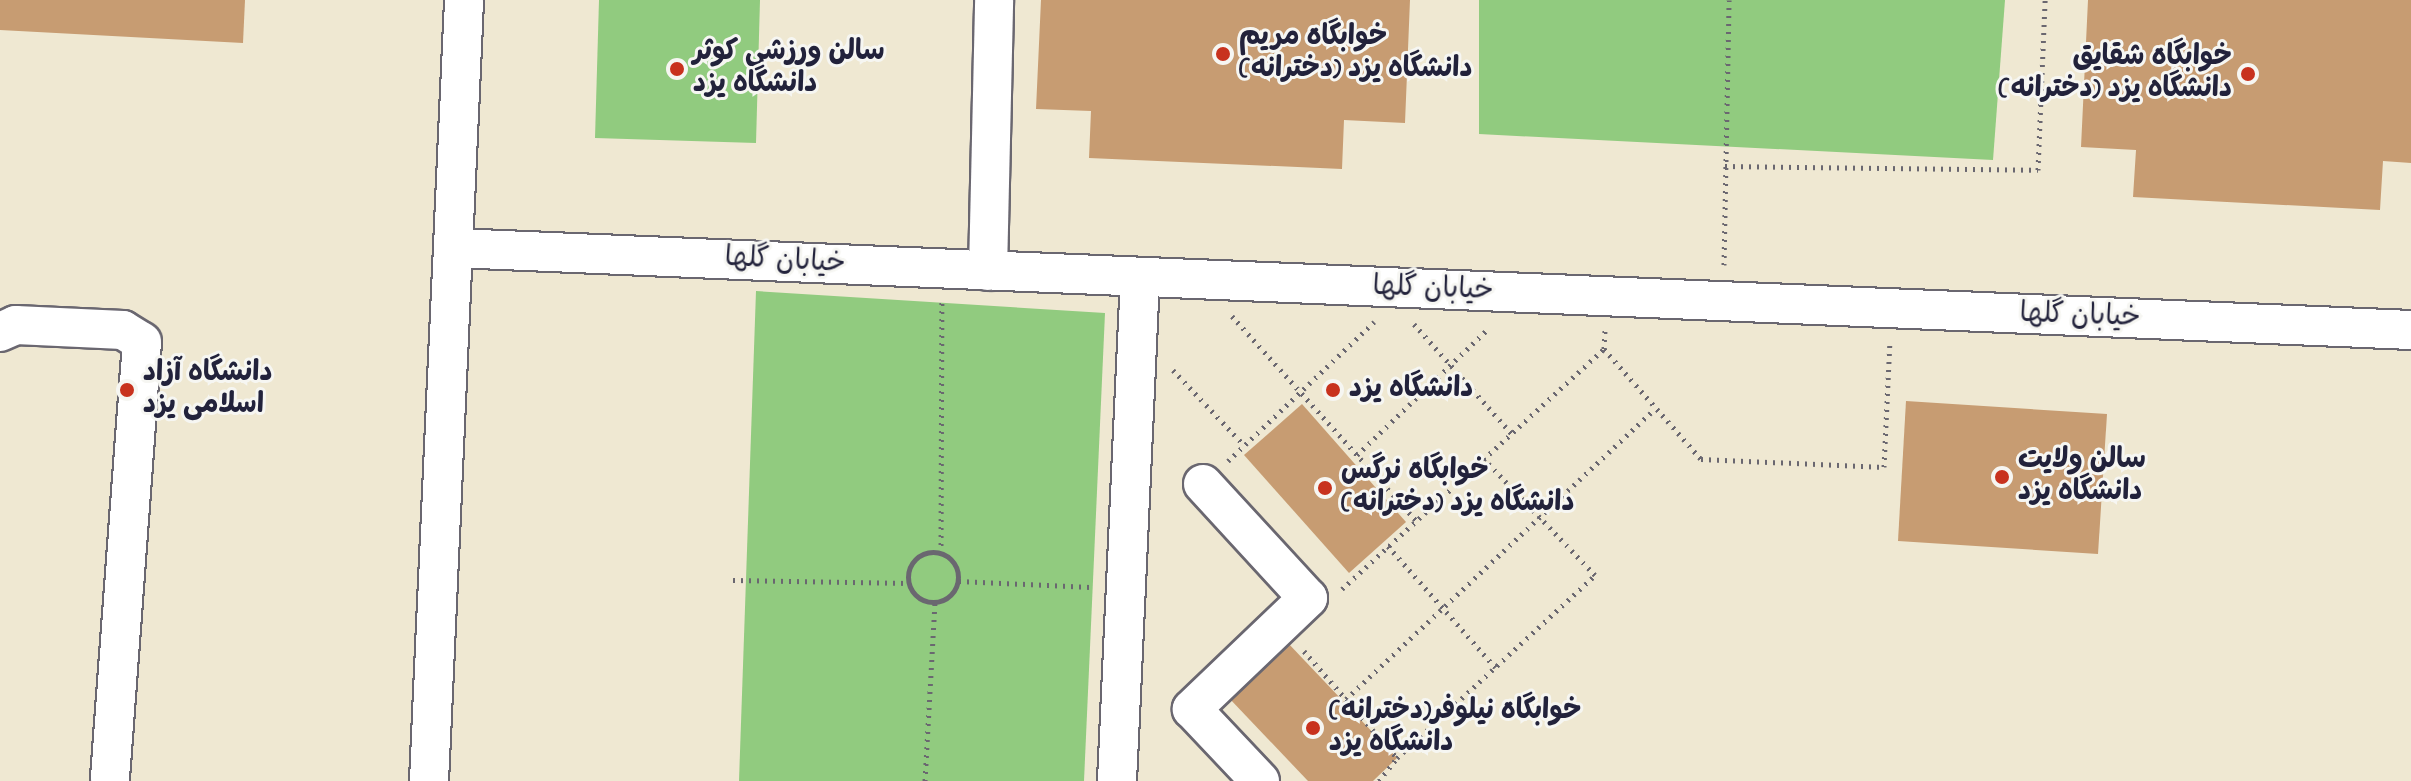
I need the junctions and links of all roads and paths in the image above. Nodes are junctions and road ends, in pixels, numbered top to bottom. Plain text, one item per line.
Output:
1 (464, 0) edge
2 (994, 0) edge
3 (1729, 0) edge
4 (2045, 0) edge
5 (1725, 166) junction
6 (455, 248) junction
7 (943, 269) junction
8 (988, 271) junction
9 (1140, 278) junction
10 (1215, 281) junction
11 (1526, 294) junction
12 (1389, 295) junction
13 (1607, 297) junction
14 (1723, 302) junction
15 (1891, 309) junction
16 (2411, 330) edge
17 (1137, 331) junction
18 (0, 332) edge
19 (1604, 349) junction
20 (1450, 366) junction
21 (1300, 391) junction
22 (1654, 410) junction
23 (1512, 434) junction
24 (1244, 445) junction
25 (1357, 455) junction
26 (1484, 459) junction
27 (1203, 484) joint
28 (1540, 517) junction
29 (1416, 520) junction
30 (1388, 546) junction
31 (941, 553) junction
32 (733, 580) dead end
33 (959, 581) junction
34 (909, 583) junction
35 (1126, 588) junction
36 (1334, 596) dead end
37 (935, 603) junction
38 (1443, 608) junction
39 (1281, 624) junction
40 (1495, 667) junction
41 (1346, 699) junction
42 (1397, 758) junction
43 (110, 781) edge
44 (429, 781) edge
45 (925, 781) edge
46 (1117, 781) edge
47 (1260, 781) edge
48 (1379, 781) edge

1 - 6 lane
2 - 8 lane
3 - 5 path
4 - 5 path
5 - 14 path
6 - 7 lane, خیابان گلها
6 - 44 lane
7 - 8 lane, خیابان گلها
7 - 31 path
8 - 9 lane, خیابان گلها
9 - 10 lane, خیابان گلها
9 - 17 lane
10 - 12 lane, خیابان گلها
10 - 21 path
11 - 12 lane, خیابان گلها
11 - 13 lane, خیابان گلها
11 - 20 path
12 - 20 path
12 - 21 path
13 - 14 lane, خیابان گلها
13 - 19 path
14 - 15 lane, خیابان گلها
15 - 16 lane, خیابان گلها
15 - 22 path
17 - 24 path
17 - 35 lane
18 - 43 lane
19 - 22 path
19 - 23 path
20 - 23 path
20 - 25 path
21 - 24 path
21 - 25 path
22 - 28 path
23 - 26 path
24 - 27 path
25 - 29 path
26 - 28 path
26 - 29 path
27 - 39 lane
28 - 38 path
28 - 40 path
29 - 30 path
30 - 36 path
30 - 38 path
31 - 33 path
31 - 34 path
32 - 34 path
33 - 35 path
33 - 37 path
34 - 37 path
35 - 46 lane
37 - 45 path
38 - 40 path
38 - 41 path
39 - 41 path
39 - 47 lane
40 - 42 path
41 - 42 path
42 - 48 path

